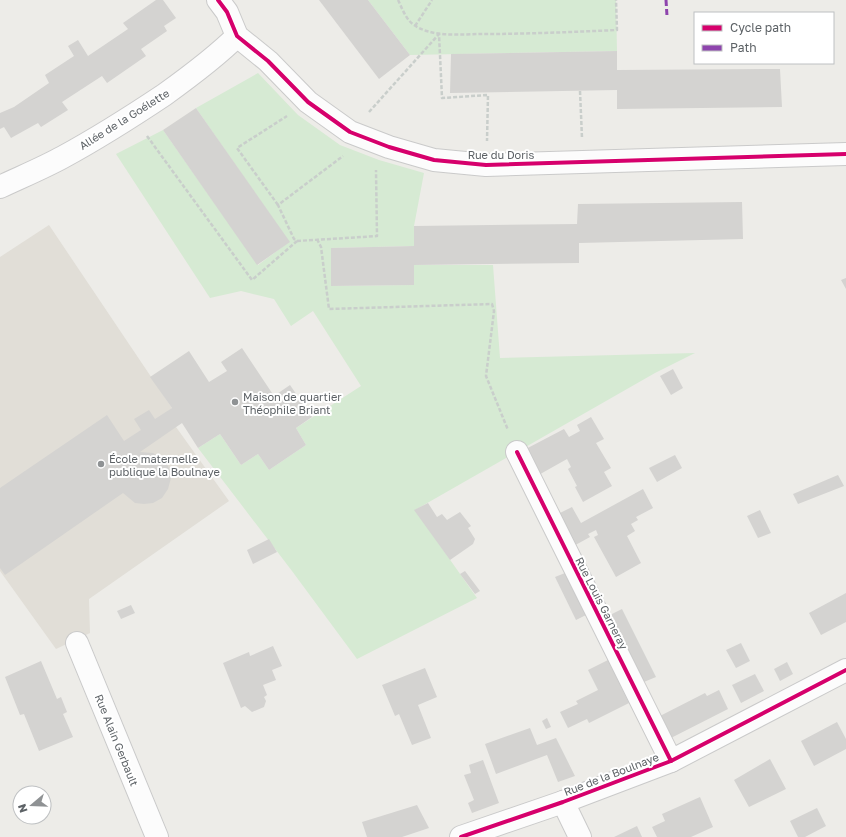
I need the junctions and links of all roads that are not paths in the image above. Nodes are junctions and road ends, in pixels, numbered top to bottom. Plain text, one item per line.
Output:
1 (218, 0) edge
2 (237, 36) junction
3 (846, 154) edge
4 (0, 187) edge
5 (517, 452) road end
6 (77, 643) dead end
7 (846, 670) edge
8 (671, 761) junction
9 (563, 802) junction
10 (157, 837) edge
11 (460, 837) edge
12 (580, 837) edge

1 - 2 street, Rue du Doris
2 - 3 street, Rue du Doris
2 - 4 street, Allée de la Goélette
5 - 8 street, Rue Louis Garneray
6 - 10 street, Rue Alain Gerbault
7 - 8 street, Rue de la Boulnaye
8 - 9 street, Rue de la Boulnaye
9 - 11 street, Rue de la Boulnaye
9 - 12 street

